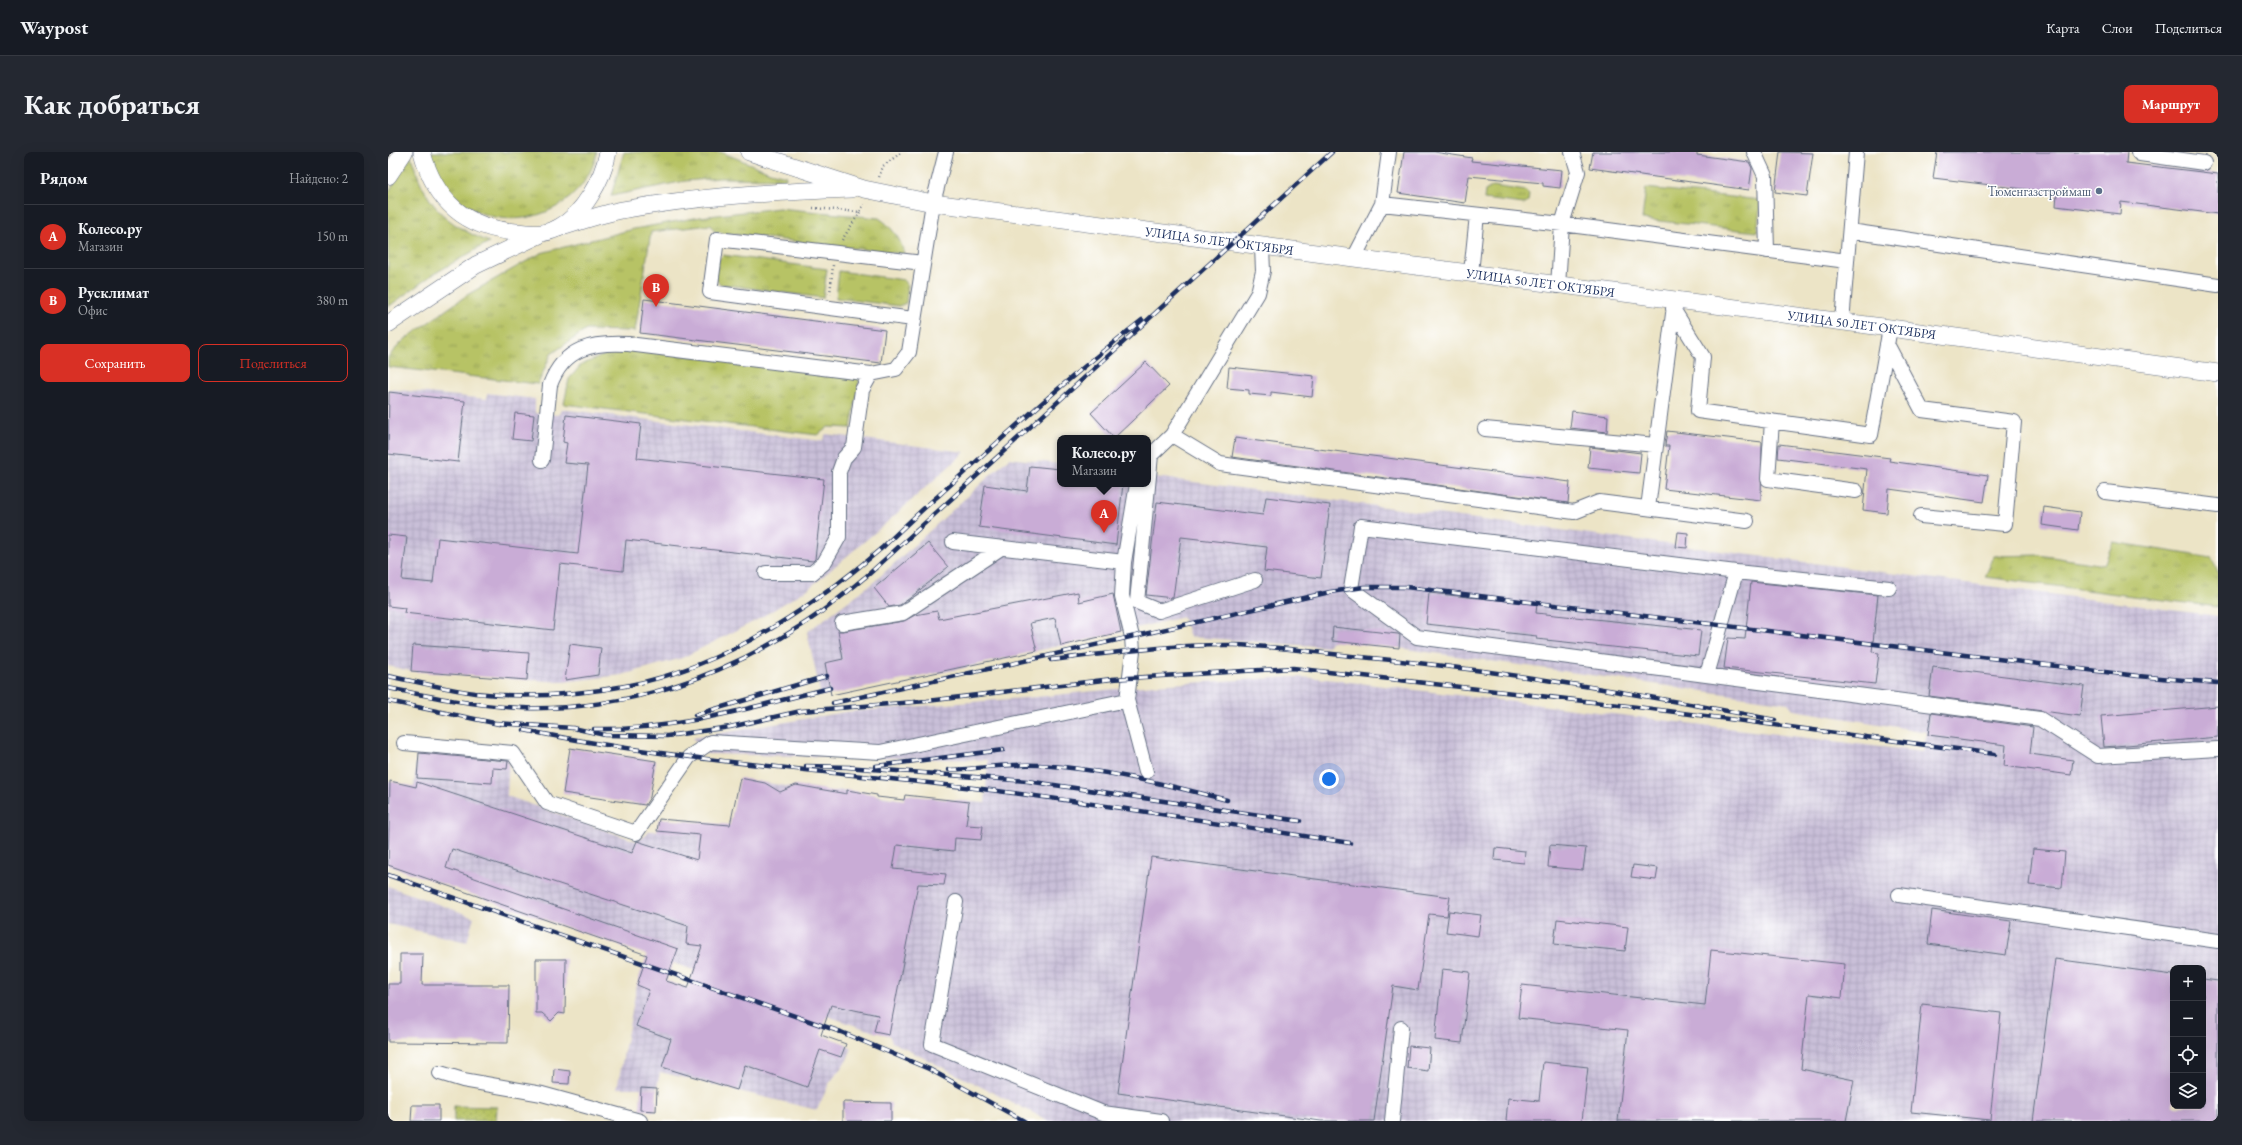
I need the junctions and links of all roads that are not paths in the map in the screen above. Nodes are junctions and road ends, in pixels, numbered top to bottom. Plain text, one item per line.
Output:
1 (404, 152) edge
2 (422, 152) edge
3 (608, 152) edge
4 (749, 152) edge
5 (946, 152) edge
6 (1389, 152) edge
7 (1572, 152) edge
8 (1754, 152) edge
9 (1856, 152) edge
10 (2138, 152) edge
11 (2204, 163) dead end
12 (388, 176) edge
13 (868, 190) junction
14 (933, 203) junction
15 (1382, 204) junction
16 (1477, 215) junction
17 (1562, 224) junction
18 (558, 228) junction
19 (1850, 231) junction
20 (540, 234) junction
21 (1262, 247) junction
22 (1767, 251) junction
23 (1354, 258) junction
24 (1847, 261) junction
25 (923, 263) junction
26 (1471, 273) junction
27 (2218, 285) edge
28 (1558, 286) junction
29 (1674, 305) junction
30 (913, 319) junction
31 (1842, 322) junction
32 (388, 324) edge
33 (1888, 336) junction
34 (2218, 373) edge
35 (871, 374) junction
36 (1772, 421) junction
37 (1485, 429) dead end
38 (1172, 435) junction
39 (1656, 445) junction
40 (1151, 457) edge
41 (542, 460) dead end
42 (1136, 487) edge
43 (1147, 487) edge
44 (1856, 491) dead end
45 (2105, 492) dead end
46 (2218, 506) edge
47 (1648, 508) junction
48 (1921, 516) dead end
49 (1747, 521) dead end
50 (953, 542) dead end
51 (1001, 548) junction
52 (1124, 562) junction
53 (1736, 572) junction
54 (766, 573) dead end
55 (1255, 580) dead end
56 (1889, 588) dead end
57 (842, 624) dead end
58 (1707, 675) junction
59 (1127, 700) junction
60 (404, 743) dead end
61 (2218, 749) edge
62 (1146, 772) dead end
63 (1899, 895) dead end
64 (956, 902) dead end
65 (2218, 941) edge
66 (1401, 1028) dead end
67 (440, 1073) dead end
68 (640, 1121) edge
69 (1161, 1121) edge
70 (1392, 1121) edge

1 - 12 main road
2 - 20 main road
3 - 18 main road
4 - 13 main road
5 - 14 street
6 - 15 street
7 - 17 street
8 - 22 street
9 - 19 street
10 - 11 street
13 - 14 main road, УЛИЦА 50 ЛЕТ ОКТЯБРЯ
13 - 18 main road
14 - 21 main road, УЛИЦА 50 ЛЕТ ОКТЯБРЯ
14 - 25 street
15 - 16 street
15 - 23 street
16 - 17 street
16 - 26 street
17 - 22 street
17 - 28 street
18 - 20 main road
19 - 24 street
19 - 27 street
20 - 32 main road
21 - 23 main road, УЛИЦА 50 ЛЕТ ОКТЯБРЯ
21 - 38 street
22 - 24 street
23 - 26 main road, УЛИЦА 50 ЛЕТ ОКТЯБРЯ
24 - 31 street
25 - 30 street
25 - 30 street
26 - 28 main road, УЛИЦА 50 ЛЕТ ОКТЯБРЯ
28 - 29 main road, УЛИЦА 50 ЛЕТ ОКТЯБРЯ
29 - 31 main road, УЛИЦА 50 ЛЕТ ОКТЯБРЯ
29 - 36 street
29 - 39 street
30 - 35 street
31 - 33 main road, УЛИЦА 50 ЛЕТ ОКТЯБРЯ
33 - 34 main road, УЛИЦА 50 ЛЕТ ОКТЯБРЯ
33 - 36 street
33 - 48 street
35 - 41 street
35 - 54 street
36 - 44 street
37 - 39 street
38 - 40 street
38 - 47 street
39 - 47 street
42 - 52 street
43 - 55 street
45 - 46 street
47 - 49 street
50 - 51 street
51 - 52 street
51 - 57 street
52 - 59 street
53 - 56 street
53 - 58 street
53 - 58 street
58 - 61 street
59 - 60 street
59 - 62 street
63 - 65 street
64 - 69 street
66 - 70 street
67 - 68 street

